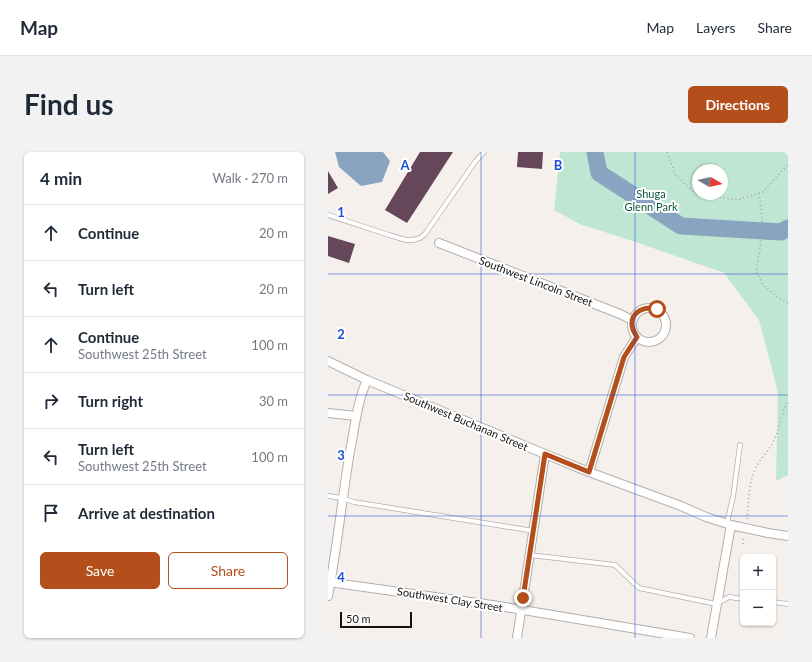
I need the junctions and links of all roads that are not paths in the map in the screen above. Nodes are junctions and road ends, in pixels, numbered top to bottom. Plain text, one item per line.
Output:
1 (484, 152) edge
2 (328, 214) edge
3 (439, 243) dead end
4 (632, 320) junction
5 (637, 337) junction
6 (328, 361) edge
7 (367, 380) junction
8 (328, 413) edge
9 (356, 416) junction
10 (740, 445) dead end
11 (545, 454) junction
12 (589, 472) junction
13 (328, 496) edge
14 (342, 498) junction
15 (729, 524) junction
16 (534, 531) junction
17 (788, 536) edge
18 (530, 555) junction
19 (329, 582) edge
20 (328, 596) edge
21 (740, 599) edge
22 (776, 602) edge
23 (716, 604) junction
24 (788, 604) edge
25 (521, 610) junction
26 (517, 638) edge
27 (690, 638) edge
28 (710, 638) edge

1 - 2 lane
3 - 4 street, Southwest Lincoln Street
4 - 5 street
4 - 5 street
5 - 12 street
6 - 7 street, Southwest Buchanan Street
7 - 9 street
7 - 11 street, Southwest Buchanan Street
8 - 9 street
9 - 14 street
10 - 15 lane
11 - 12 street, Southwest Buchanan Street
11 - 16 street
12 - 15 street, Southwest Buchanan Street
13 - 14 lane
14 - 16 lane
14 - 19 street
15 - 17 street, Southwest Buchanan Street
15 - 23 street
16 - 18 street
18 - 23 lane
18 - 25 street
19 - 20 street
19 - 25 street, Southwest Clay Street
21 - 23 lane
22 - 24 lane
23 - 28 street
25 - 26 street
25 - 27 street, Southwest Clay Street

